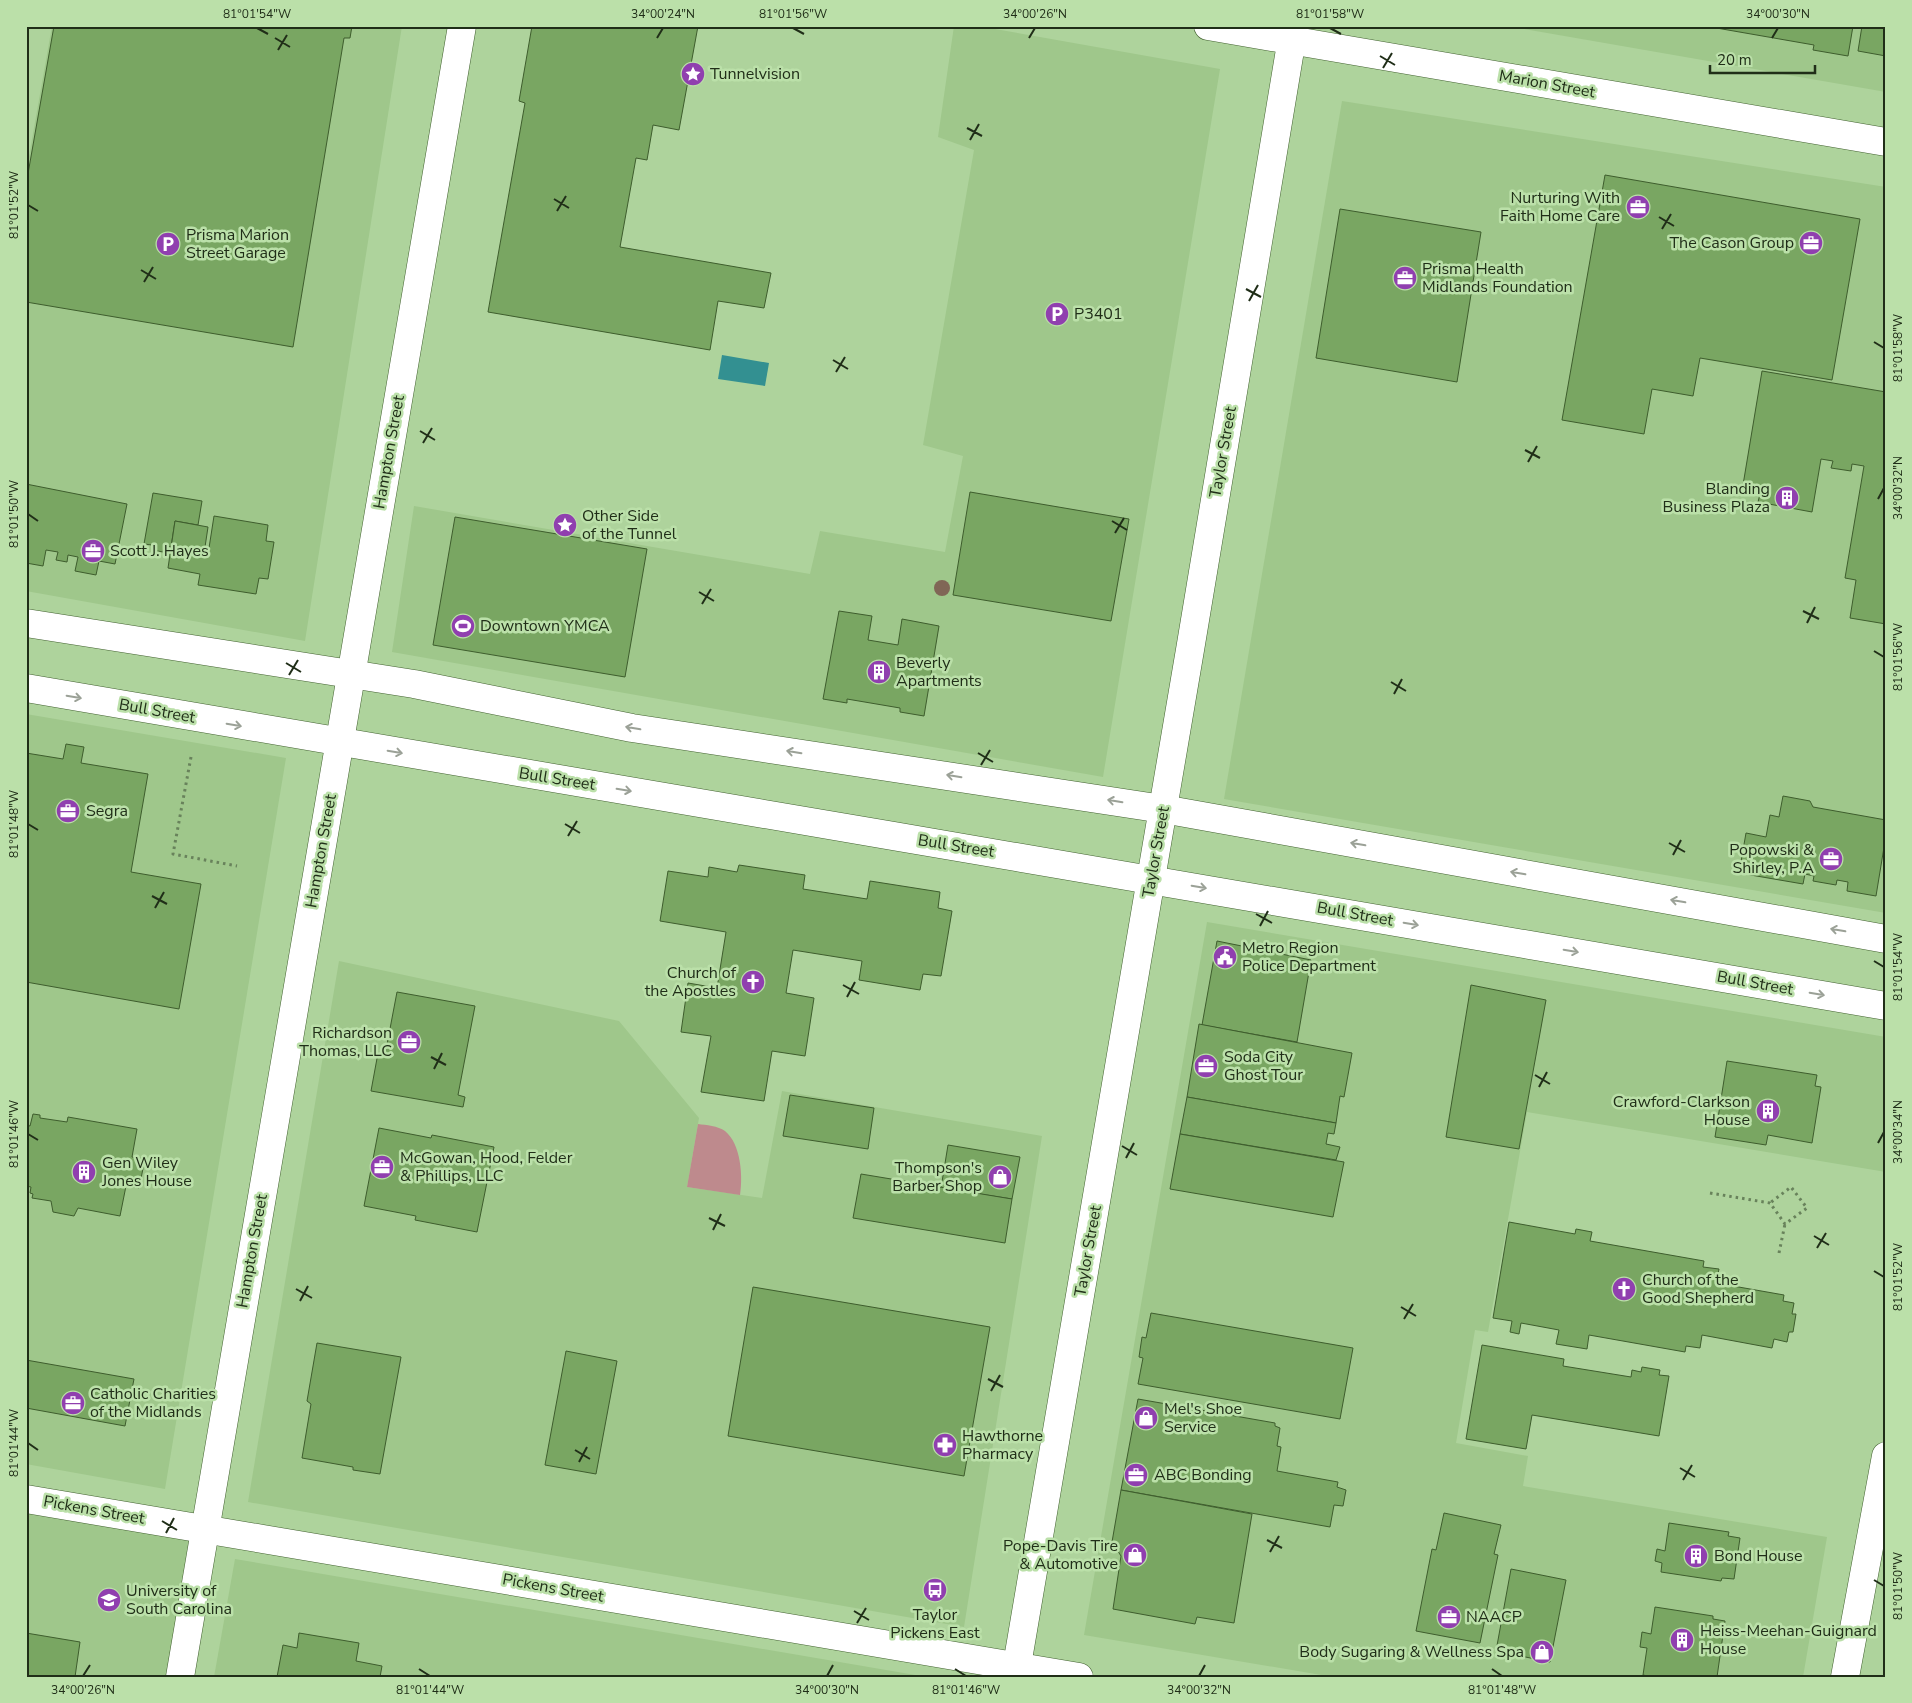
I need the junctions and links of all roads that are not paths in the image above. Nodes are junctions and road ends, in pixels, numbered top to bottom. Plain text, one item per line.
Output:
1 (462, 26) edge
2 (1208, 26) edge
3 (1293, 33) edge
4 (1886, 142) edge
5 (26, 623) edge
6 (351, 674) junction
7 (26, 688) edge
8 (339, 743) junction
9 (1163, 809) junction
10 (1151, 878) junction
11 (1886, 939) edge
12 (1886, 1006) edge
13 (1886, 1456) edge
14 (26, 1499) edge
15 (205, 1529) junction
16 (1015, 1671) edge
17 (180, 1677) edge
18 (1080, 1677) edge
19 (1845, 1677) edge

1 - 6 main road, Hampton Street
2 - 3 main road, Marion Street
3 - 4 main road, Marion Street
3 - 9 main road, Taylor Street
5 - 6 main road
6 - 8 main road, Hampton Street
9 -> 6 main road
7 -> 8 main road, Bull Street
8 -> 10 main road, Bull Street
8 - 15 main road, Hampton Street
9 - 10 main road, Taylor Street
11 -> 9 main road
10 -> 12 main road, Bull Street
10 - 16 main road, Taylor Street
13 - 19 main road
14 - 15 main road, Pickens Street
15 - 16 main road, Pickens Street
15 - 17 main road, Hampton Street
16 - 18 main road, Pickens Street

